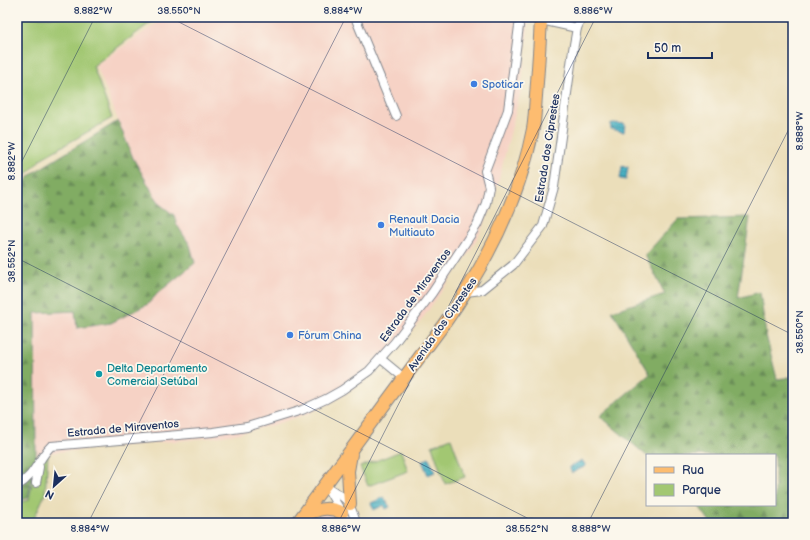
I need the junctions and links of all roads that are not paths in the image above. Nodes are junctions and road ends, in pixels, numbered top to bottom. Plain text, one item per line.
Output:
1 (355, 17) edge
2 (582, 17) edge
3 (541, 18) edge
4 (519, 26) dead end
5 (577, 28) junction
6 (396, 116) dead end
7 (466, 292) junction
8 (381, 359) junction
9 (404, 378) junction
10 (352, 449) junction
11 (39, 465) junction
12 (36, 483) dead end
13 (17, 486) edge
14 (325, 486) junction
15 (350, 504) junction
16 (345, 518) edge
17 (300, 520) edge
18 (356, 523) edge
19 (531, 523) edge
20 (552, 523) edge

1 - 6 street
2 - 5 street, Estrada dos Ciprestes
3 - 5 street
3 - 7 main road, Avenida dos Ciprestes
4 - 8 street, Estrada de Miraventos
5 - 7 street, Estrada dos Ciprestes
7 - 9 main road, Avenida dos Ciprestes
8 - 9 street
8 - 11 street, Estrada de Miraventos
9 - 10 main road, Avenida dos Ciprestes
10 - 14 main road, Avenida dos Ciprestes
10 - 15 main road
11 - 12 street
11 - 13 street
14 - 15 street
14 - 16 street
14 - 17 main road, Avenida dos Ciprestes
15 - 18 street
16 - 17 main road
19 - 20 street

